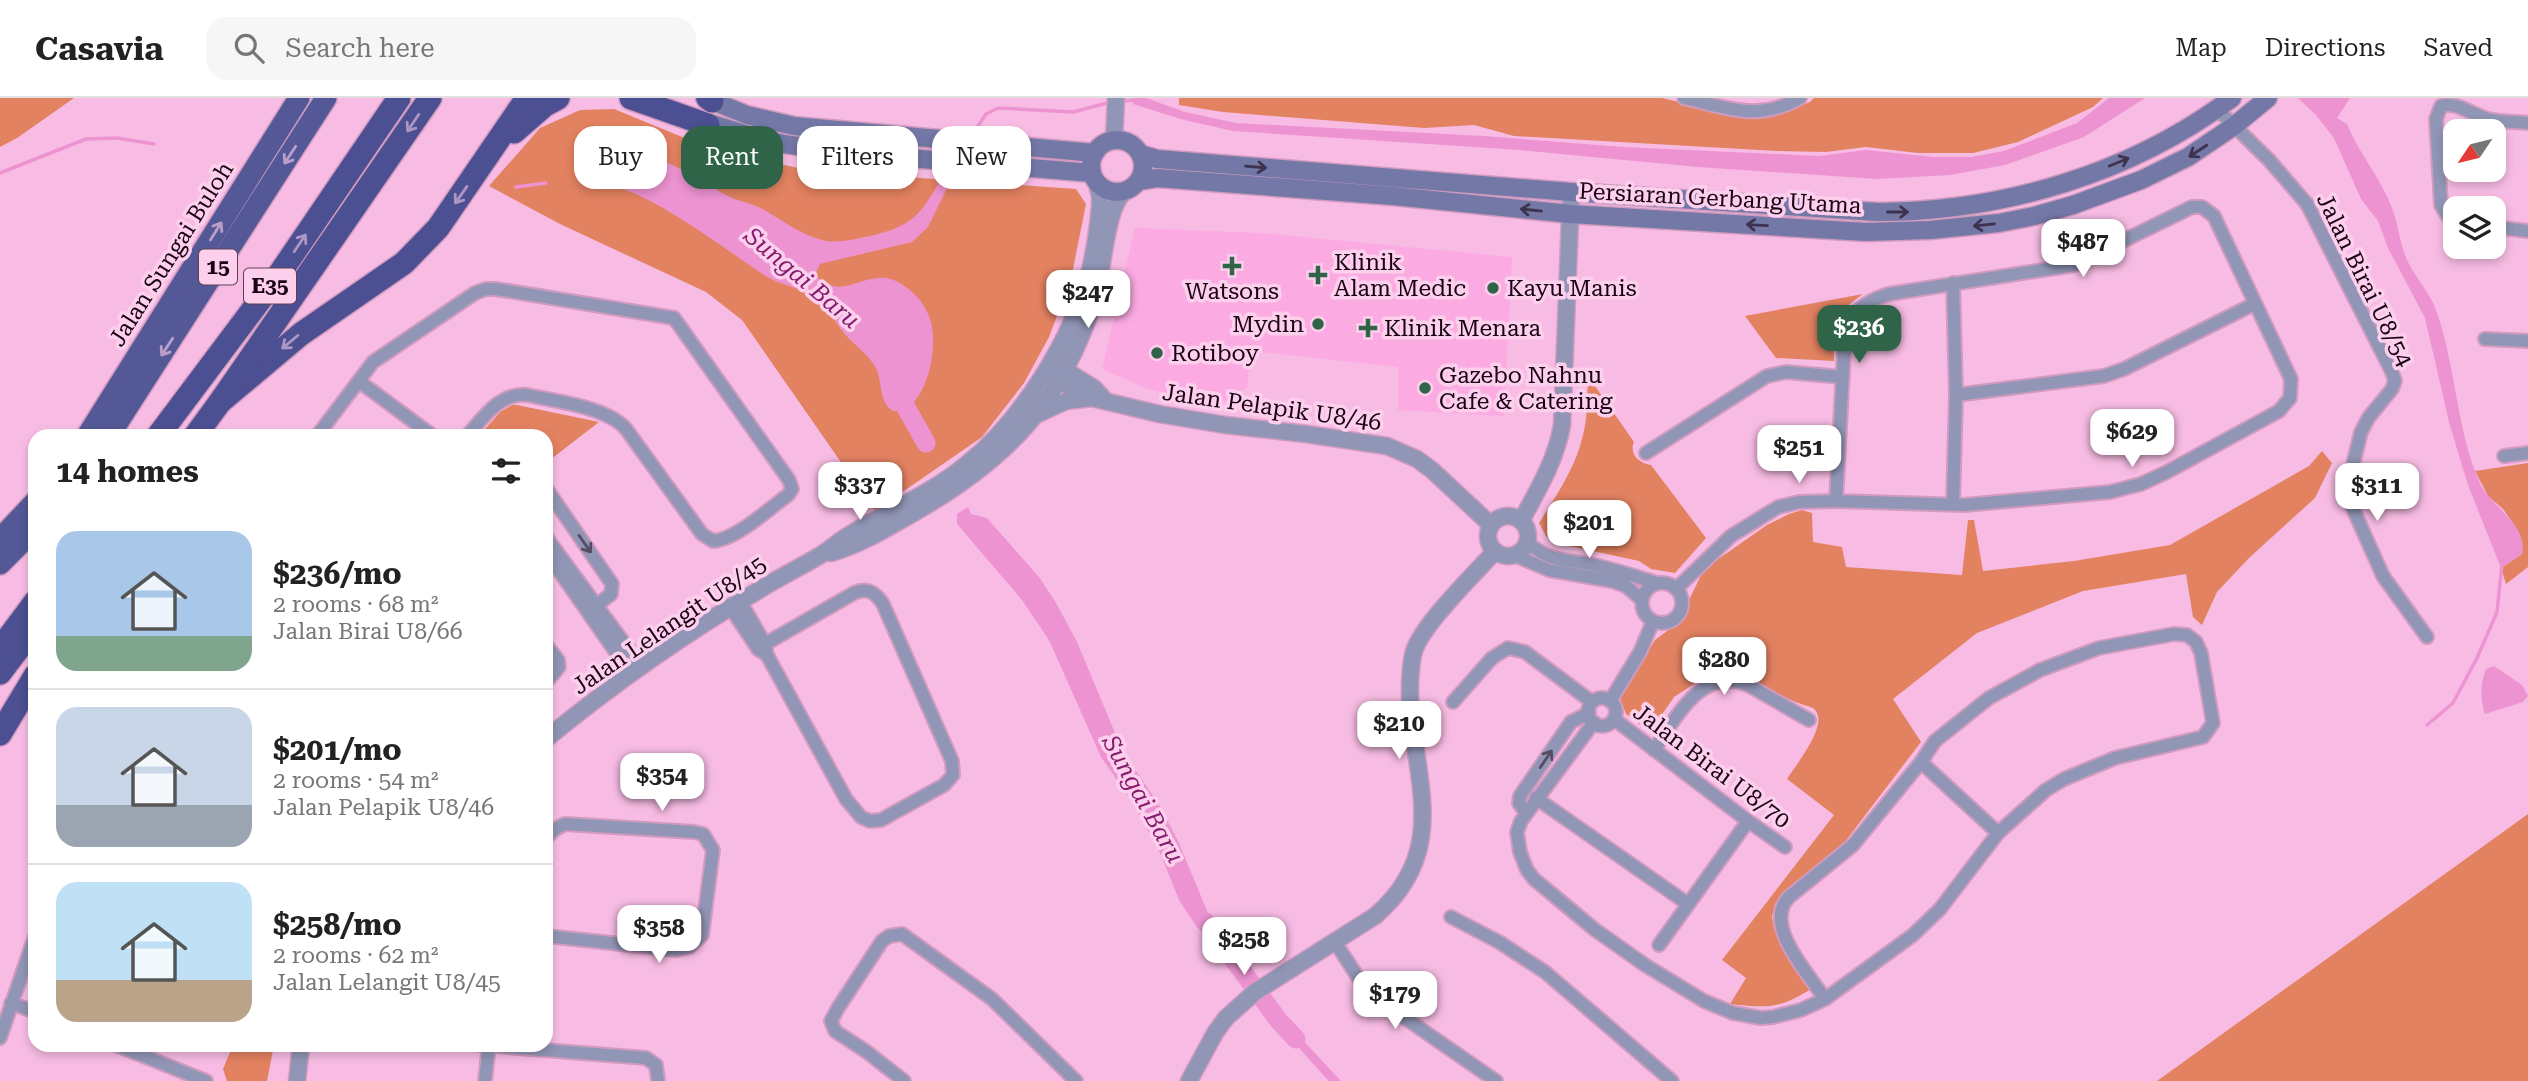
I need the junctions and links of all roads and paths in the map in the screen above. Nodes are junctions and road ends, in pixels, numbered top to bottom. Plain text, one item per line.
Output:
1 (299, 98) edge
2 (327, 98) edge
3 (398, 98) edge
4 (430, 98) edge
5 (527, 98) edge
6 (558, 98) edge
7 (631, 98) edge
8 (654, 98) edge
9 (1116, 98) edge
10 (1684, 98) edge
11 (1800, 98) edge
12 (2268, 98) edge
13 (708, 99) edge
14 (2225, 103) edge
15 (2528, 123) edge
16 (708, 125) junction
17 (2234, 126) junction
18 (1114, 141) junction
19 (1095, 153) junction
20 (1140, 153) junction
21 (486, 159) junction
22 (1094, 177) junction
23 (1132, 186) junction
24 (1571, 192) junction
25 (2443, 208) edge
26 (1570, 214) junction
27 (2506, 228) edge
28 (2528, 231) edge
29 (1953, 283) junction
30 (2254, 304) junction
31 (2485, 339) dead end
32 (2528, 341) edge
33 (1077, 345) junction
34 (1057, 350) junction
35 (1060, 375) junction
36 (1842, 377) junction
37 (360, 382) junction
38 (1035, 385) junction
39 (1956, 394) junction
40 (1097, 395) junction
41 (220, 402) junction
42 (1035, 415) junction
43 (91, 429) edge
44 (114, 429) edge
45 (163, 429) edge
46 (200, 429) edge
47 (322, 429) edge
48 (424, 429) edge
49 (473, 429) edge
50 (1646, 453) dead end
51 (2528, 453) edge
52 (989, 454) junction
53 (2504, 456) dead end
54 (553, 498) edge
55 (1836, 501) junction
56 (1953, 505) junction
57 (28, 509) edge
58 (1521, 520) junction
59 (1491, 524) junction
60 (28, 535) edge
61 (0, 539) edge
62 (1527, 542) junction
63 (553, 547) edge
64 (1495, 551) junction
65 (1514, 555) junction
66 (553, 561) edge
67 (0, 564) edge
68 (1657, 583) junction
69 (1676, 589) junction
70 (1642, 600) junction
71 (735, 604) junction
72 (596, 606) junction
73 (28, 611) edge
74 (1653, 621) junction
75 (28, 635) edge
76 (2427, 637) dead end
77 (0, 649) edge
78 (763, 649) junction
79 (553, 654) edge
80 (636, 670) junction
81 (0, 673) edge
82 (553, 674) edge
83 (28, 688) edge
84 (1610, 701) junction
85 (1453, 702) dead end
86 (1592, 713) junction
87 (1614, 719) junction
88 (1808, 720) dead end
89 (0, 734) edge
90 (553, 734) edge
91 (1654, 750) junction
92 (1921, 762) junction
93 (1536, 798) junction
94 (1526, 813) junction
95 (1748, 821) junction
96 (553, 831) edge
97 (1998, 833) junction
98 (1785, 847) dead end
99 (1688, 904) junction
100 (1451, 917) dead end
101 (553, 937) edge
102 (1335, 942) junction
103 (1659, 945) dead end
104 (28, 956) edge
105 (1825, 999) junction
106 (11, 1003) junction
107 (28, 1009) edge
108 (0, 1038) edge
109 (553, 1050) edge
110 (134, 1052) edge
111 (300, 1052) edge
112 (488, 1052) edge
113 (206, 1081) edge
114 (297, 1081) edge
115 (485, 1081) edge
116 (658, 1081) edge
117 (904, 1081) edge
118 (1076, 1081) edge
119 (1189, 1081) edge
120 (1496, 1081) edge
121 (1672, 1081) edge

43 -> 1 highway, Jalan Sungai Buloh / 15
2 -> 44 highway, Jalan Sungai Buloh / 15
45 -> 3 highway, E35
4 -> 41 highway, E35
5 - 21 highway
6 - 21 highway
7 - 16 highway
8 - 16 main road
9 - 18 street
10 - 11 street
12 - 17 main road, Persiaran Gerbang Utama
13 - 19 main road
14 - 17 street, Jalan Birai U8/54
24 -> 14 main road, Persiaran Gerbang Utama
15 - 25 street
16 - 22 main road
17 -> 26 main road, Persiaran Gerbang Utama
17 - 76 street, Jalan Birai U8/54
18 - 19 main road
18 - 20 main road
19 - 22 main road
20 - 23 main road
20 -> 24 main road, Persiaran Gerbang Utama
21 -> 41 highway
22 - 23 main road
22 - 34 street, Jalan Lelangit U8/45
26 -> 23 main road, Persiaran Gerbang Utama
23 - 33 street, Jalan Lelangit U8/45
24 - 26 street
26 - 58 street
27 - 28 street
29 - 30 street
29 - 36 street
29 - 39 street
30 - 39 street
30 - 56 street
31 - 32 street
33 - 35 street, Jalan Lelangit U8/45
33 - 40 street
34 - 35 street
34 - 38 street, Jalan Lelangit U8/45
35 - 38 street
35 - 40 street, Jalan Pelapik U8/46
35 - 42 street, Jalan Lelangit U8/45
36 - 50 street
36 - 55 street
37 - 47 street
37 - 48 street
37 - 49 street
38 - 52 street, Jalan Lelangit U8/45
39 - 56 street
40 - 42 street
40 - 59 street, Jalan Pelapik U8/46
41 - 46 highway, E35
42 - 52 street, Jalan Lelangit U8/45
51 - 53 street
52 - 71 street, Jalan Lelangit U8/45
54 -> 72 street
55 - 56 street
55 - 69 street
57 - 61 highway
58 - 59 street
58 - 62 street
59 - 64 street
60 - 67 highway
62 - 65 street
62 - 68 street
63 - 72 street
64 - 65 street
64 - 102 street
65 - 70 street
66 - 80 street
68 - 69 street
68 - 70 street
69 - 74 street
70 - 74 street
71 - 78 street
71 - 80 street, Jalan Lelangit U8/45
72 - 80 street
73 - 77 highway
74 - 84 street
75 - 81 highway
78 - 78 street
79 - 82 street
80 - 90 street, Jalan Lelangit U8/45
83 - 89 highway
84 - 86 street
84 - 87 street
85 - 86 street
86 - 87 street
86 - 93 street
94 -> 86 street
87 - 91 street, Jalan Birai U8/70
88 - 91 street
91 - 95 street, Jalan Birai U8/70
92 - 97 street
92 - 97 street
92 - 105 street
93 - 94 street
93 - 99 street
94 - 105 street
95 - 98 street, Jalan Birai U8/70
95 - 99 street
96 - 101 street
97 - 105 street
99 - 103 street
100 - 121 street
102 - 119 street
102 - 120 street
104 - 106 street
106 - 107 street
106 - 108 street
109 - 116 street
110 - 113 street
111 - 114 street
112 - 115 street
117 - 118 street

